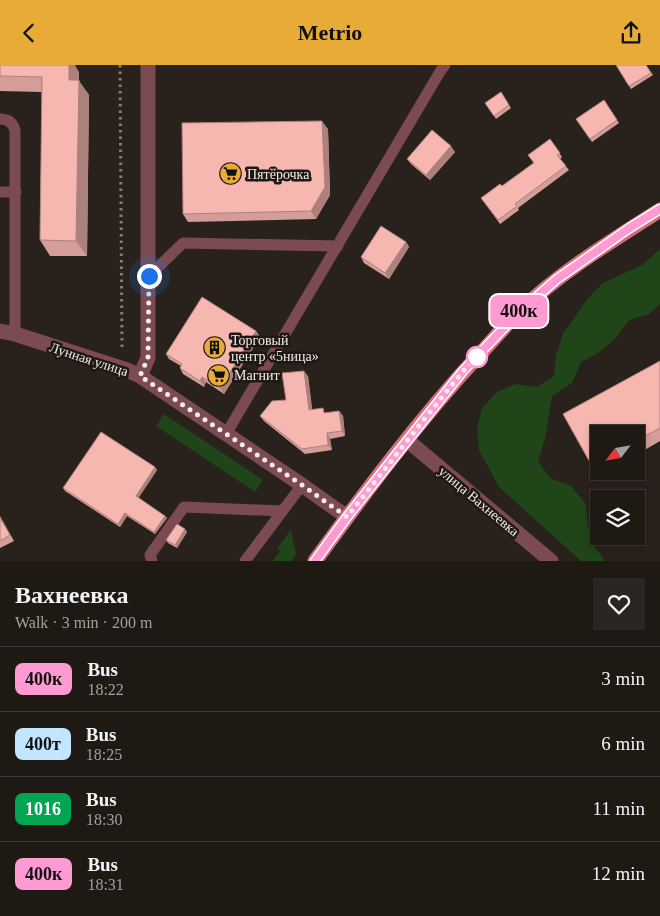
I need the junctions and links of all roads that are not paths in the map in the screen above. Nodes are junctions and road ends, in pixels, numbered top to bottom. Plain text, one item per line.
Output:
1 (148, 65) edge
2 (445, 65) edge
3 (0, 119) edge
4 (0, 192) edge
5 (16, 192) junction
6 (660, 209) edge
7 (338, 246) junction
8 (149, 276) junction
9 (7, 333) edge
10 (140, 376) junction
11 (226, 434) junction
12 (407, 441) junction
13 (302, 485) junction
14 (282, 511) junction
15 (347, 517) junction
16 (152, 561) edge
17 (245, 561) edge
18 (315, 561) edge
19 (551, 561) edge

1 - 8 street
2 - 7 lane
3 - 5 lane
4 - 5 lane
5 - 9 lane
6 - 12 main road
7 - 8 lane
7 - 11 lane
8 - 10 street
9 - 10 street, Лунная улица
10 - 11 street, Лунная улица
11 - 13 street, Лунная улица
12 - 15 main road
12 - 19 street, улица Вахнеевка
13 - 14 lane
13 - 15 street, Лунная улица
14 - 16 lane
14 - 17 lane
15 - 18 main road

